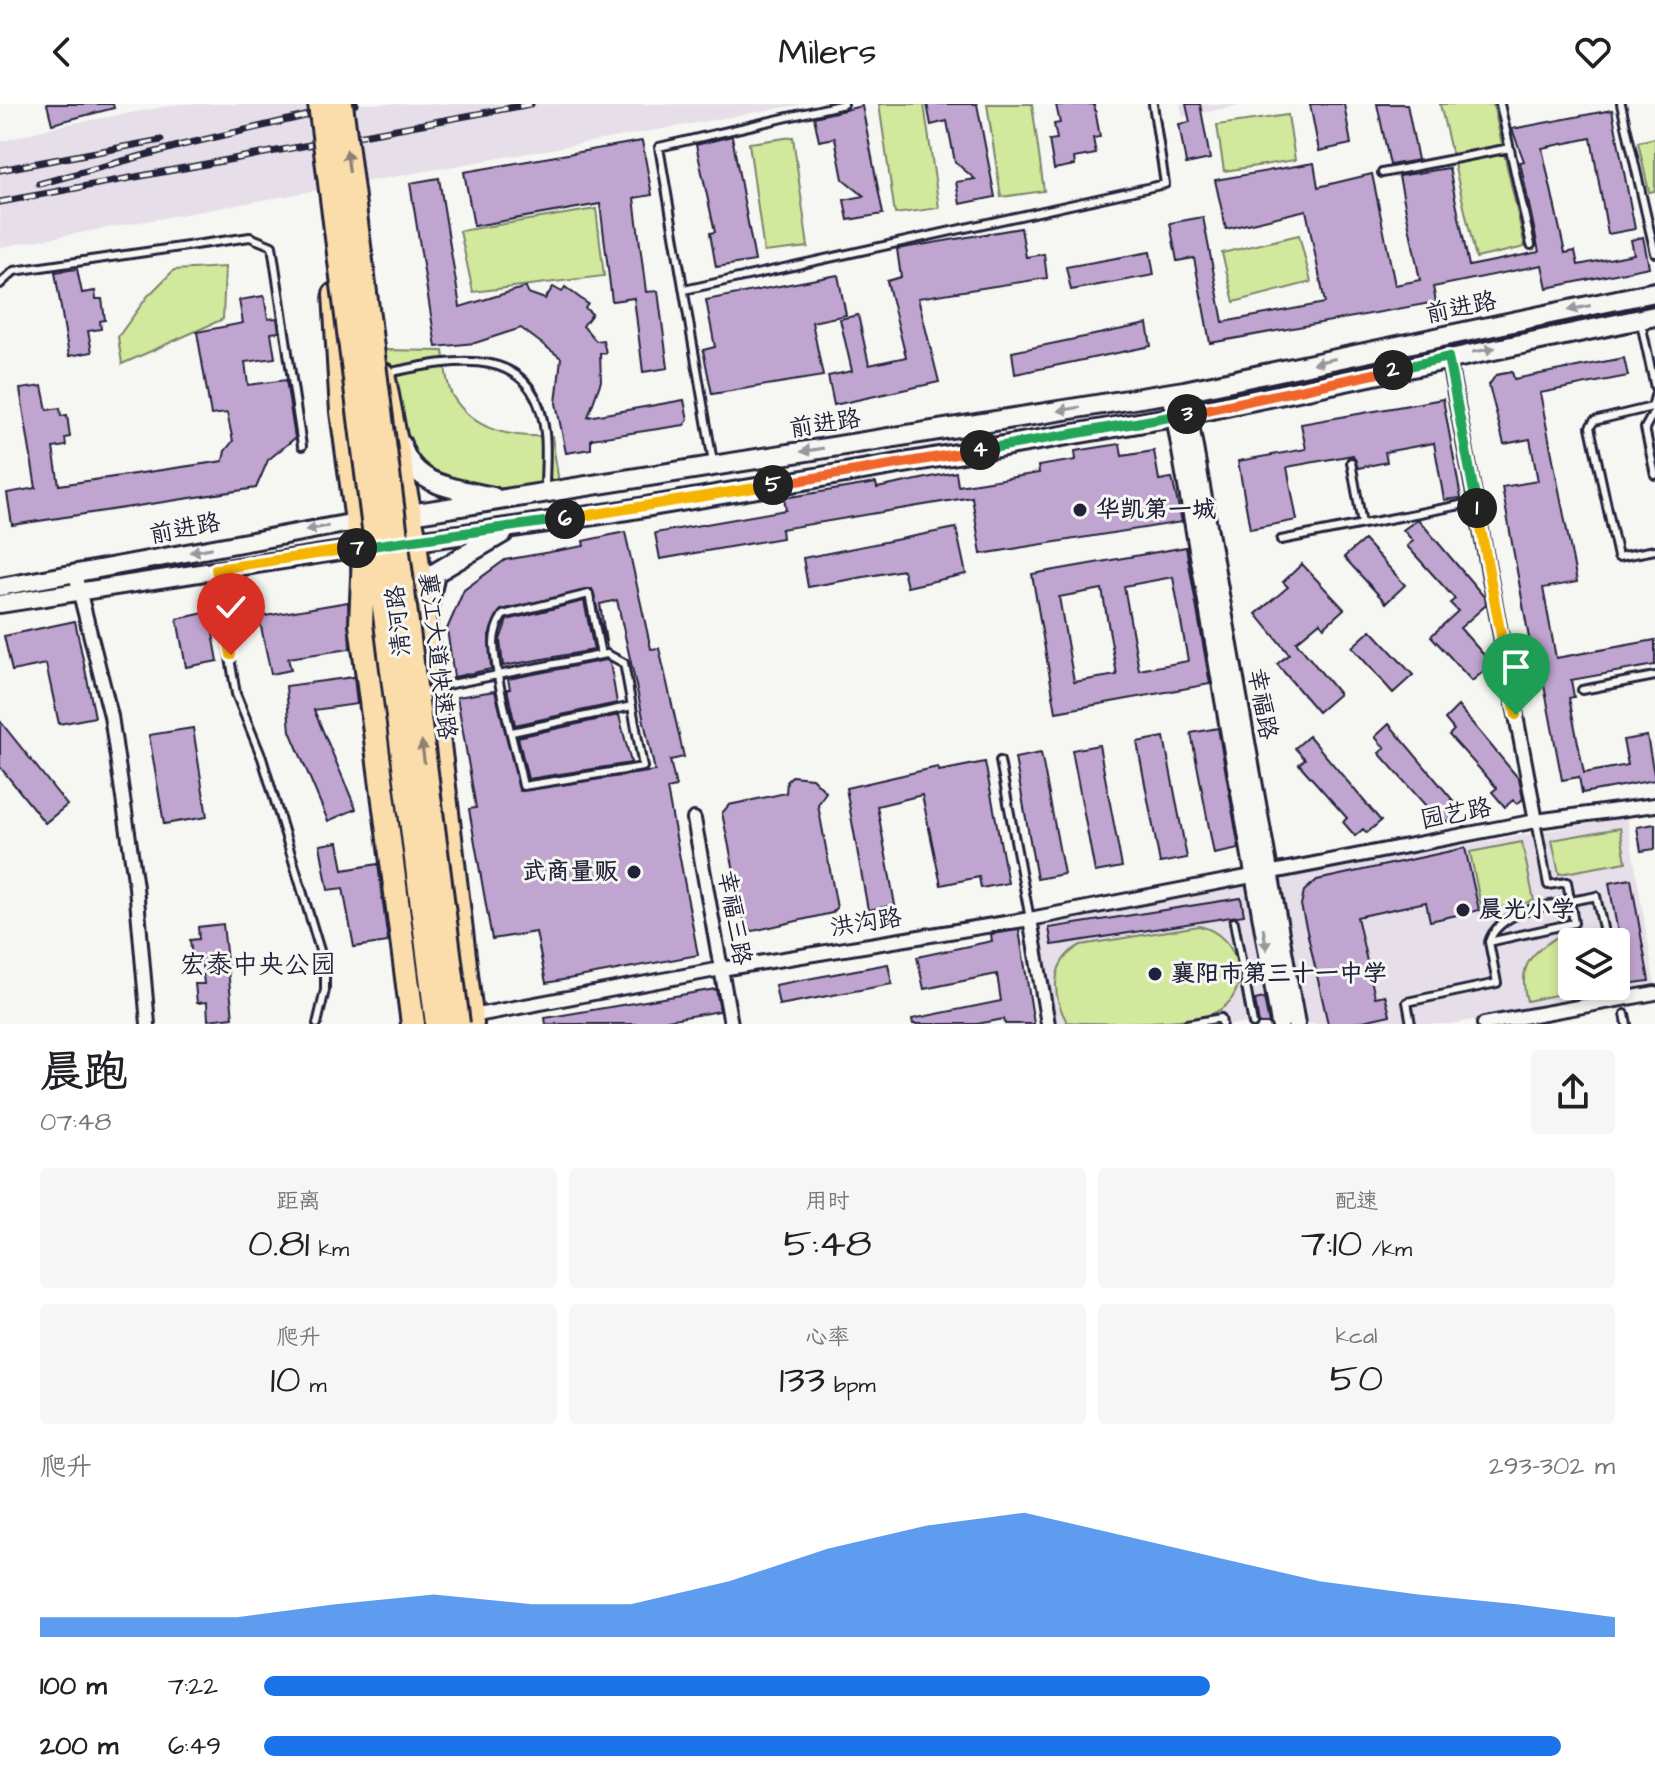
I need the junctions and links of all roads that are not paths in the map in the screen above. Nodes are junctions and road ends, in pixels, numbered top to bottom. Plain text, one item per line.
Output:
1 (320, 104) edge
2 (341, 104) edge
3 (844, 104) edge
4 (1153, 104) edge
5 (1500, 104) edge
6 (1630, 104) edge
7 (1622, 105) edge
8 (1510, 148) junction
9 (1382, 173) dead end
10 (363, 214) dead end
11 (324, 220) dead end
12 (1531, 245) dead end
13 (1655, 253) edge
14 (0, 284) edge
15 (684, 290) junction
16 (1655, 292) edge
17 (347, 318) junction
18 (1648, 318) edge
19 (1448, 357) junction
20 (384, 373) junction
21 (1655, 388) edge
22 (1177, 392) junction
23 (1655, 396) edge
24 (1655, 410) edge
25 (392, 413) junction
26 (1180, 416) junction
27 (302, 446) dead end
28 (1351, 462) dead end
29 (714, 466) junction
30 (1655, 475) edge
31 (545, 493) junction
32 (503, 499) junction
33 (1476, 502) junction
34 (411, 514) junction
35 (356, 522) junction
36 (1362, 524) junction
37 (516, 526) junction
38 (1281, 540) dead end
39 (416, 541) junction
40 (360, 548) junction
41 (1655, 550) edge
42 (216, 569) junction
43 (75, 574) junction
44 (1, 583) edge
45 (80, 591) junction
46 (0, 604) edge
47 (424, 622) junction
48 (601, 655) junction
49 (500, 674) junction
50 (1655, 676) edge
51 (433, 687) junction
52 (1582, 690) dead end
53 (632, 706) junction
54 (512, 732) junction
55 (1000, 761) dead end
56 (1655, 805) edge
57 (694, 819) dead end
58 (1536, 821) junction
59 (1261, 875) junction
60 (1571, 902) junction
61 (1030, 919) junction
62 (1234, 922) dead end
63 (1603, 928) edge
64 (1489, 942) junction
65 (721, 969) junction
66 (1655, 993) edge
67 (1625, 1014) dead end
68 (467, 1021) edge
69 (148, 1024) edge
70 (317, 1024) edge
71 (413, 1024) edge
72 (422, 1024) edge
73 (437, 1024) edge
74 (731, 1024) edge
75 (1048, 1024) edge
76 (1187, 1024) edge
77 (1222, 1024) edge
78 (1253, 1024) edge
79 (1280, 1024) edge
80 (1296, 1024) edge
81 (1411, 1024) edge
82 (1484, 1024) edge
83 (1627, 1024) edge

1 - 17 highway, 襄江大道快速路, bridge
68 -> 2 highway, 襄江大道快速路, bridge
3 - 15 lane
4 - 15 lane
5 - 8 lane
6 - 7 lane
7 - 13 lane
8 - 9 lane
8 - 12 lane
10 - 20 main road, 清河路
11 - 35 main road, 清河路
14 - 27 lane
15 - 29 lane
16 -> 22 main road, 前进路
17 - 71 highway, bridge
17 - 73 highway, 襄江大道快速路, bridge
19 -> 18 main road, 前进路
18 - 21 lane
19 - 26 main road, 前进路
19 - 33 street
20 - 25 main road, 清河路
20 - 31 lane
22 - 26 street, 幸福路
22 -> 29 main road, 前进路
23 - 41 lane
24 - 30 lane
25 - 32 main road
25 - 34 main road, 清河路
26 - 37 main road, 前进路
26 - 59 street, 幸福路
28 - 36 lane
29 - 31 main road, 前进路
31 - 32 main road, 前进路
32 - 34 main road, 前进路
33 - 36 lane
33 - 58 street
34 - 35 main road, 前进路
34 - 39 main road, 清河路
35 - 40 main road, 清河路
35 -> 43 street, 前进路
36 - 38 lane
37 - 39 main road, 前进路
37 - 47 main road
39 - 40 main road, 前进路
39 - 47 main road, 清河路
40 - 42 street, 前进路
40 - 72 main road, 清河路
42 - 45 street, 前进路
42 - 70 lane
43 - 44 street, 前进路
43 - 45 street
45 - 46 street, 前进路
45 - 69 street
47 - 51 main road, 清河路
48 - 49 lane
48 - 49 lane
48 - 53 lane
49 - 51 lane
49 - 54 lane
50 - 52 lane
51 - 68 main road, 清河路
53 - 54 lane
53 - 54 lane
55 - 61 lane
56 - 58 street, 园艺路
57 - 65 street, 幸福三路
58 - 59 street, 园艺路
58 - 60 lane
59 - 61 street, 洪沟路
59 -> 79 street, 幸福路
59 - 80 street, 幸福路
60 - 63 lane
60 - 64 lane
60 - 64 lane
61 - 65 street, 洪沟路
61 - 75 street
62 - 78 lane
64 - 81 lane
65 - 68 street, 洪沟路
65 - 74 street, 幸福三路
66 - 82 street
67 - 83 lane
76 - 77 lane

